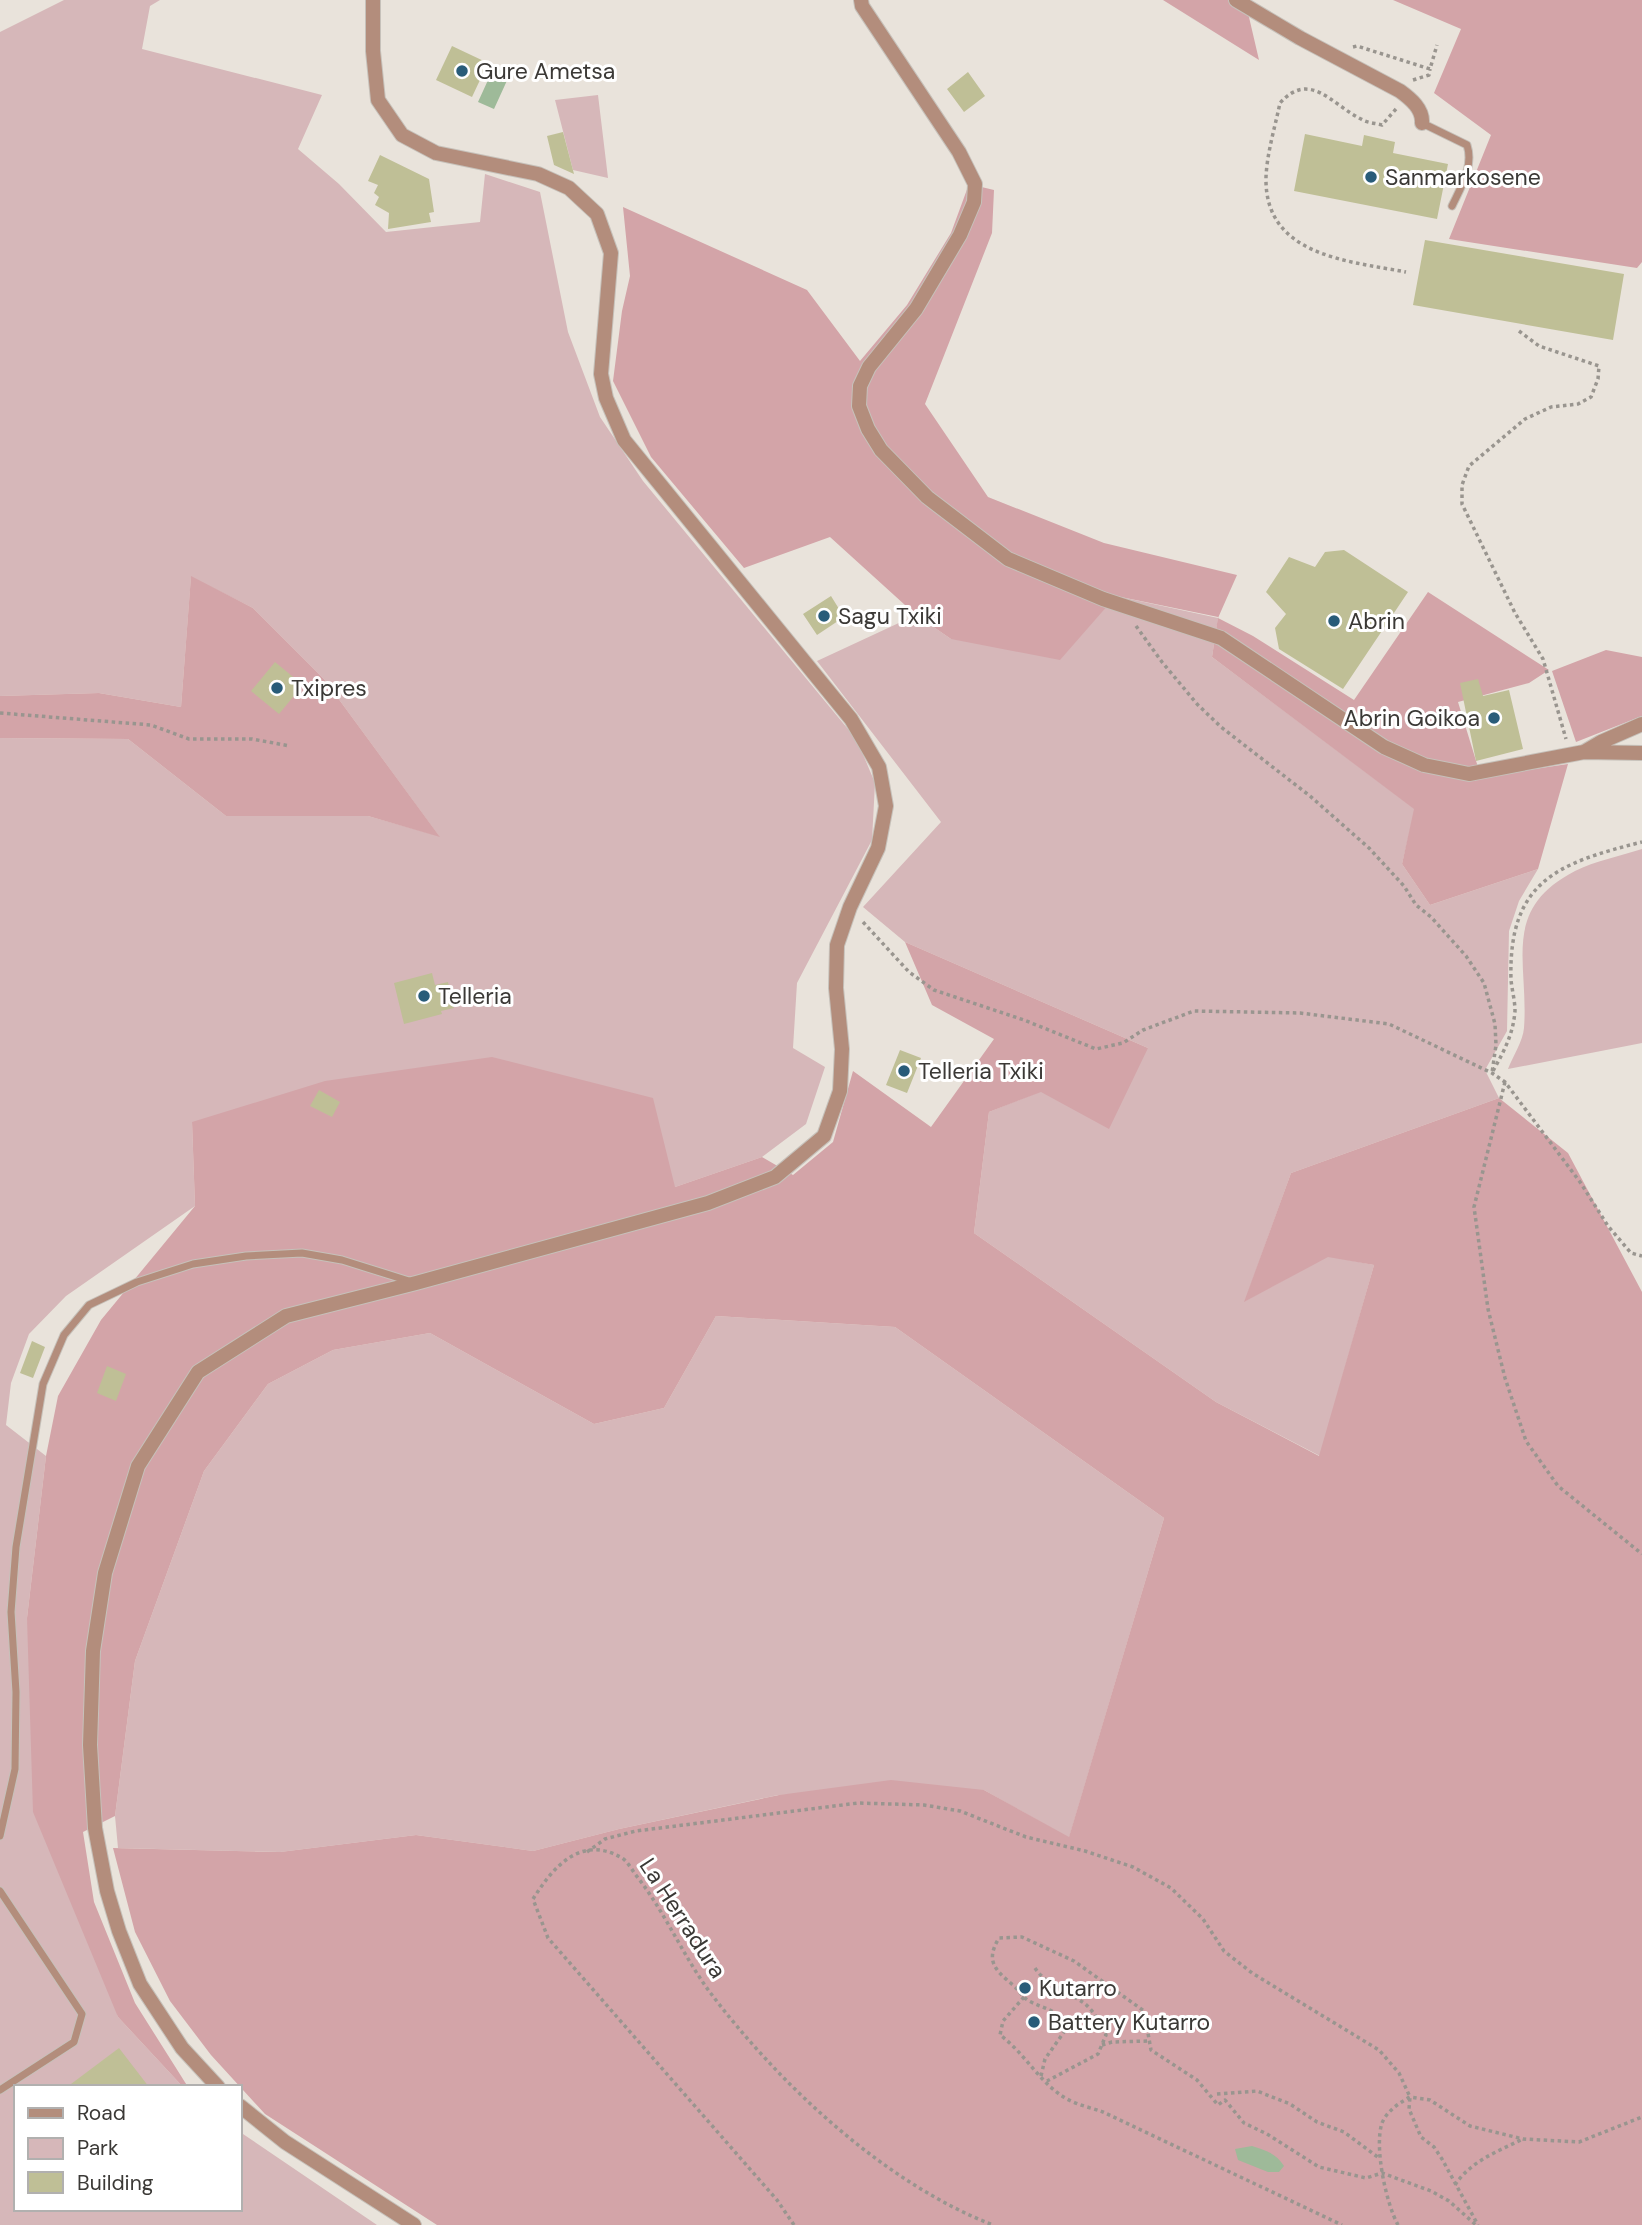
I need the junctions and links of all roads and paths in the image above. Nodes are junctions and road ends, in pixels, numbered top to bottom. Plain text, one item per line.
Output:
1 (373, 0) edge
2 (861, 0) edge
3 (1236, 0) edge
4 (1437, 45) dead end
5 (1344, 61) junction
6 (1430, 69) junction
7 (1406, 83) dead end
8 (1393, 102) dead end
9 (1422, 123) joint
10 (1452, 206) dead end
11 (1406, 272) dead end
12 (1519, 331) dead end
13 (1133, 621) dead end
14 (0, 713) edge
15 (1642, 724) edge
16 (290, 746) dead end
17 (1577, 753) junction
18 (1642, 753) edge
19 (1642, 842) edge
20 (850, 907) junction
21 (1492, 1073) junction
22 (1505, 1082) junction
23 (1642, 1255) edge
24 (416, 1283) junction
25 (1642, 1554) edge
26 (0, 1836) edge
27 (587, 1852) junction
28 (0, 1891) edge
29 (1035, 1968) dead end
30 (1024, 1997) junction
31 (1149, 2041) junction
32 (1102, 2045) junction
33 (1041, 2076) junction
34 (1047, 2081) junction
35 (216, 2085) edge
36 (0, 2090) edge
37 (1217, 2094) dead end
38 (1410, 2097) junction
39 (242, 2108) edge
40 (1642, 2117) edge
41 (1523, 2139) junction
42 (1379, 2158) junction
43 (1382, 2173) junction
44 (1455, 2185) junction
45 (414, 2225) edge
46 (794, 2225) edge
47 (993, 2225) edge
48 (1342, 2225) edge
49 (1398, 2225) edge
50 (1477, 2225) edge

1 - 20 street
2 - 17 street
3 - 5 street
4 - 6 path
5 - 6 path
5 - 9 street
6 - 7 path
8 - 11 path
9 - 10 lane
12 - 17 path
13 - 21 path
14 - 16 path
15 - 17 street
17 - 18 street
19 - 21 path
20 - 21 path
20 - 24 street
21 - 22 path
22 - 23 path
22 - 25 path
24 - 26 lane
24 - 35 street
27 - 38 path
27 - 46 path
27 - 47 path, La Herradura
28 - 36 lane
29 - 32 path
30 - 31 path
30 - 33 path
30 - 33 path
31 - 32 path
31 - 43 path
32 - 34 path
33 - 34 path
34 - 48 path
37 - 42 path
38 - 41 path
38 - 42 path
38 - 44 path
39 - 45 street
40 - 41 path
41 - 44 path
42 - 43 path
43 - 49 path
43 - 50 path
44 - 50 path

